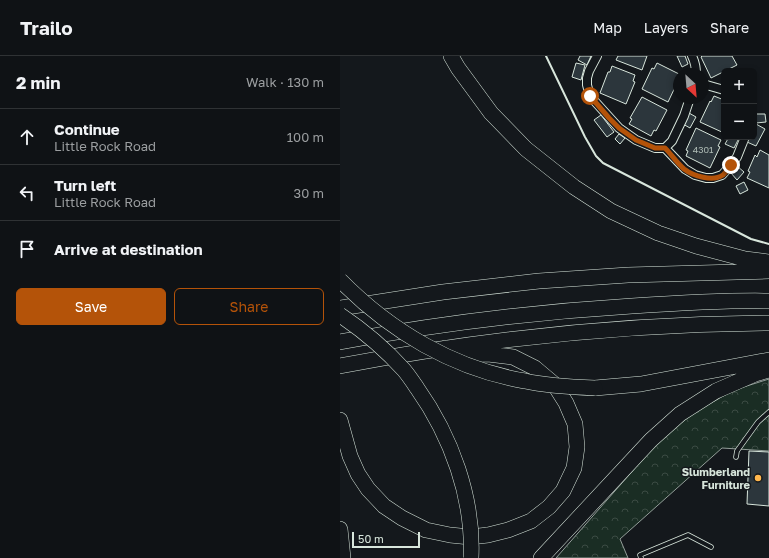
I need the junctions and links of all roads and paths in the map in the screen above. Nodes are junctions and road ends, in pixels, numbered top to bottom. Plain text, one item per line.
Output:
1 (451, 56) edge
2 (596, 56) edge
3 (692, 56) edge
4 (696, 68) edge
5 (709, 86) edge
6 (721, 89) edge
7 (688, 104) edge
8 (744, 140) edge
9 (665, 148) junction
10 (769, 262) edge
11 (769, 271) edge
12 (340, 280) edge
13 (769, 301) edge
14 (340, 308) edge
15 (340, 315) edge
16 (769, 323) edge
17 (340, 342) edge
18 (444, 348) junction
19 (769, 360) edge
20 (340, 366) edge
21 (769, 370) edge
22 (769, 412) edge
23 (340, 420) edge
24 (736, 457) dead end
25 (340, 529) edge
26 (711, 547) dead end
27 (343, 558) edge
28 (471, 558) edge
29 (541, 558) edge
30 (641, 558) edge

1 - 10 highway
2 - 9 street
3 - 4 street
5 - 6 street
7 - 9 street
8 - 9 street
11 - 14 highway
12 - 19 highway, bridge
13 - 17 highway
15 - 28 highway, bridge
16 - 18 highway
18 - 20 highway
18 - 23 highway
21 - 29 highway
22 - 24 lane
25 - 27 highway
26 - 30 lane

